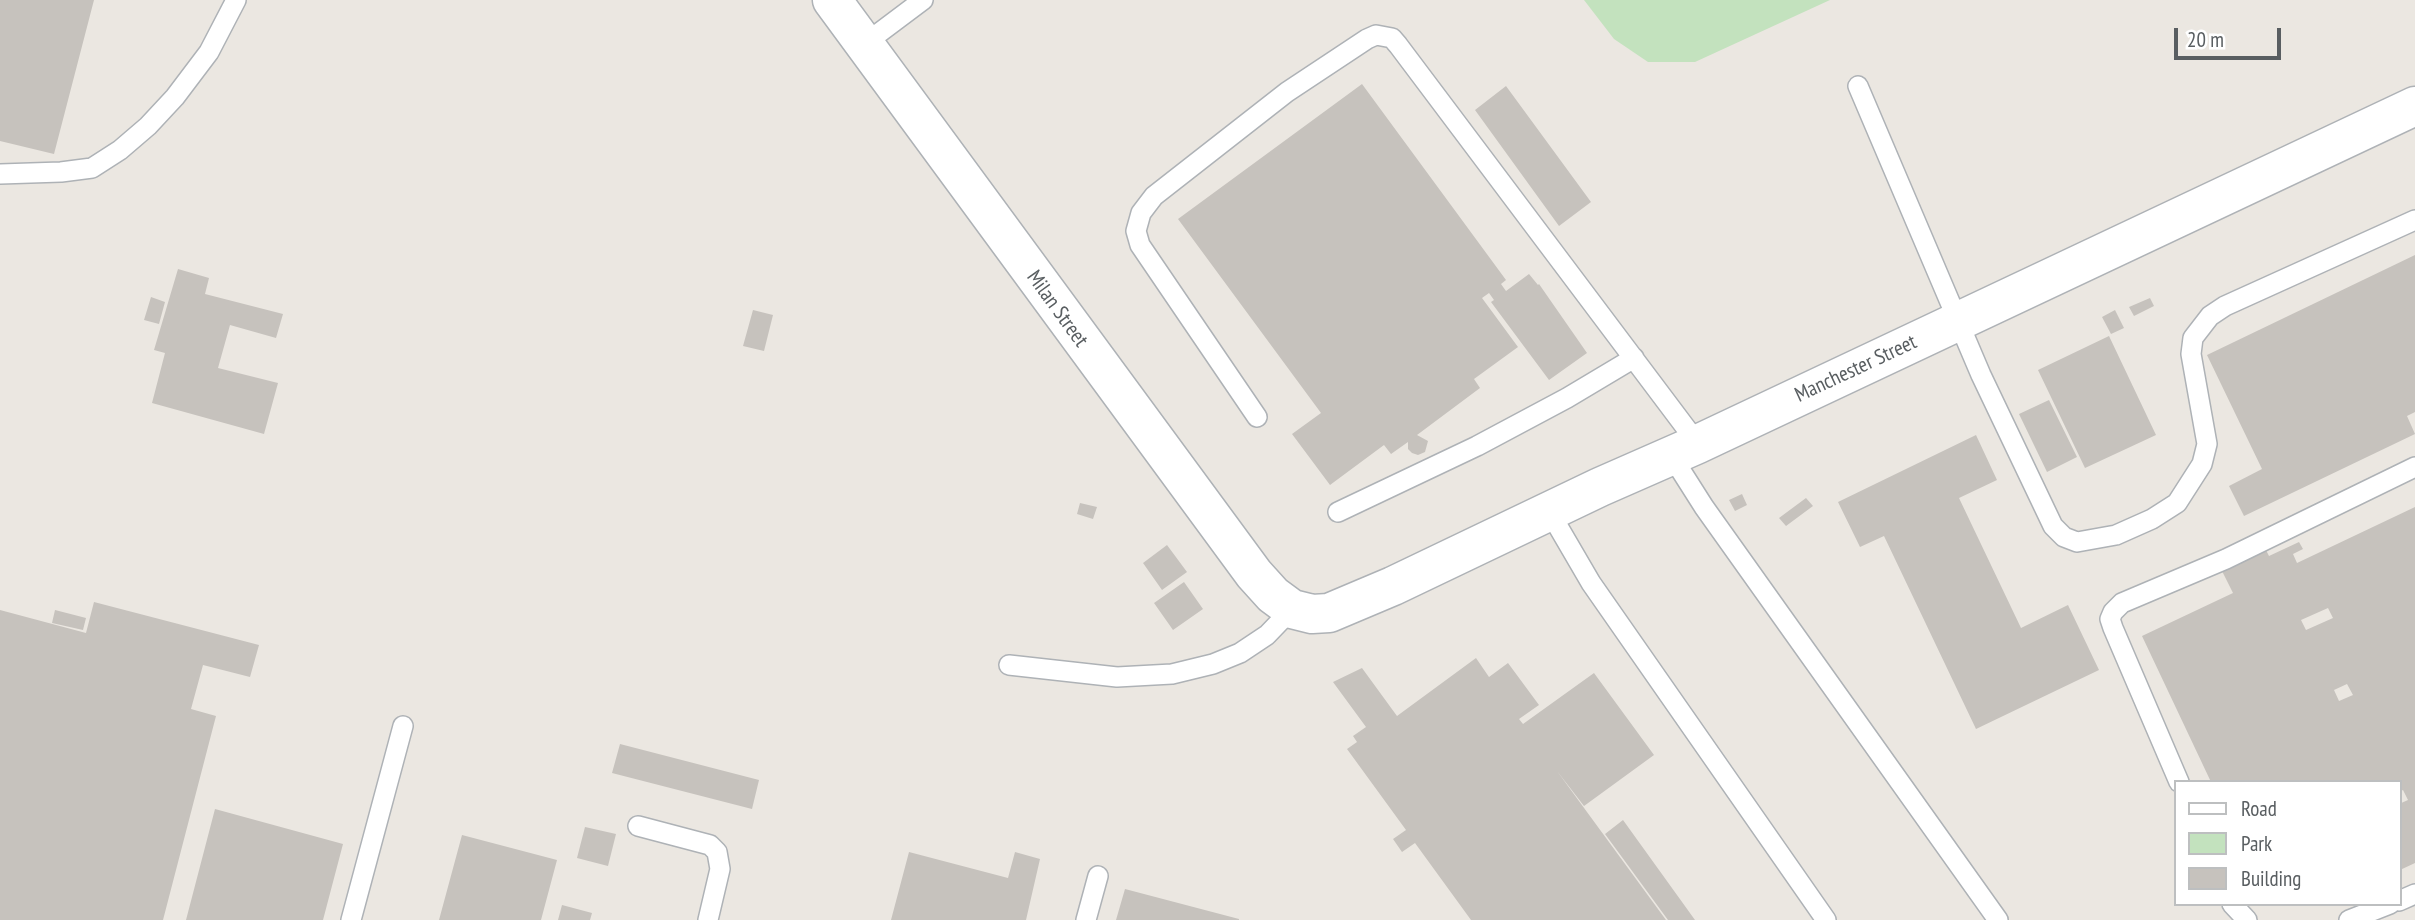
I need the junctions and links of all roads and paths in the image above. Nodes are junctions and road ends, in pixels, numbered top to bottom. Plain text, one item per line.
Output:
1 (236, 0) edge
2 (832, 0) edge
3 (923, 0) edge
4 (863, 45) junction
5 (1858, 86) dead end
6 (2415, 106) edge
7 (0, 174) edge
8 (2415, 220) edge
9 (1959, 320) junction
10 (1634, 358) junction
11 (1257, 417) dead end
12 (1685, 449) junction
13 (2415, 467) edge
14 (1549, 511) junction
15 (1338, 512) dead end
16 (1292, 609) junction
17 (1009, 665) dead end
18 (402, 726) dead end
19 (2178, 780) edge
20 (638, 826) dead end
21 (1098, 876) dead end
22 (2234, 906) edge
23 (2385, 906) edge
24 (351, 920) edge
25 (708, 920) edge
26 (1086, 920) edge
27 (1826, 920) edge
28 (1998, 920) edge
29 (2247, 920) edge
30 (2349, 920) edge

1 - 7 lane
2 - 4 street, Milan Street
3 - 4 lane
4 - 16 street, Milan Street
5 - 9 lane
6 - 9 street, Manchester Street
8 - 9 lane
9 - 12 street, Manchester Street
10 - 11 lane
10 - 12 lane
10 - 15 lane
12 - 14 street, Manchester Street
12 - 28 lane
13 - 19 lane
14 - 16 street, Manchester Street
14 - 27 lane
16 - 17 lane
18 - 24 lane
20 - 25 lane
21 - 26 lane
22 - 29 lane
23 - 30 lane

